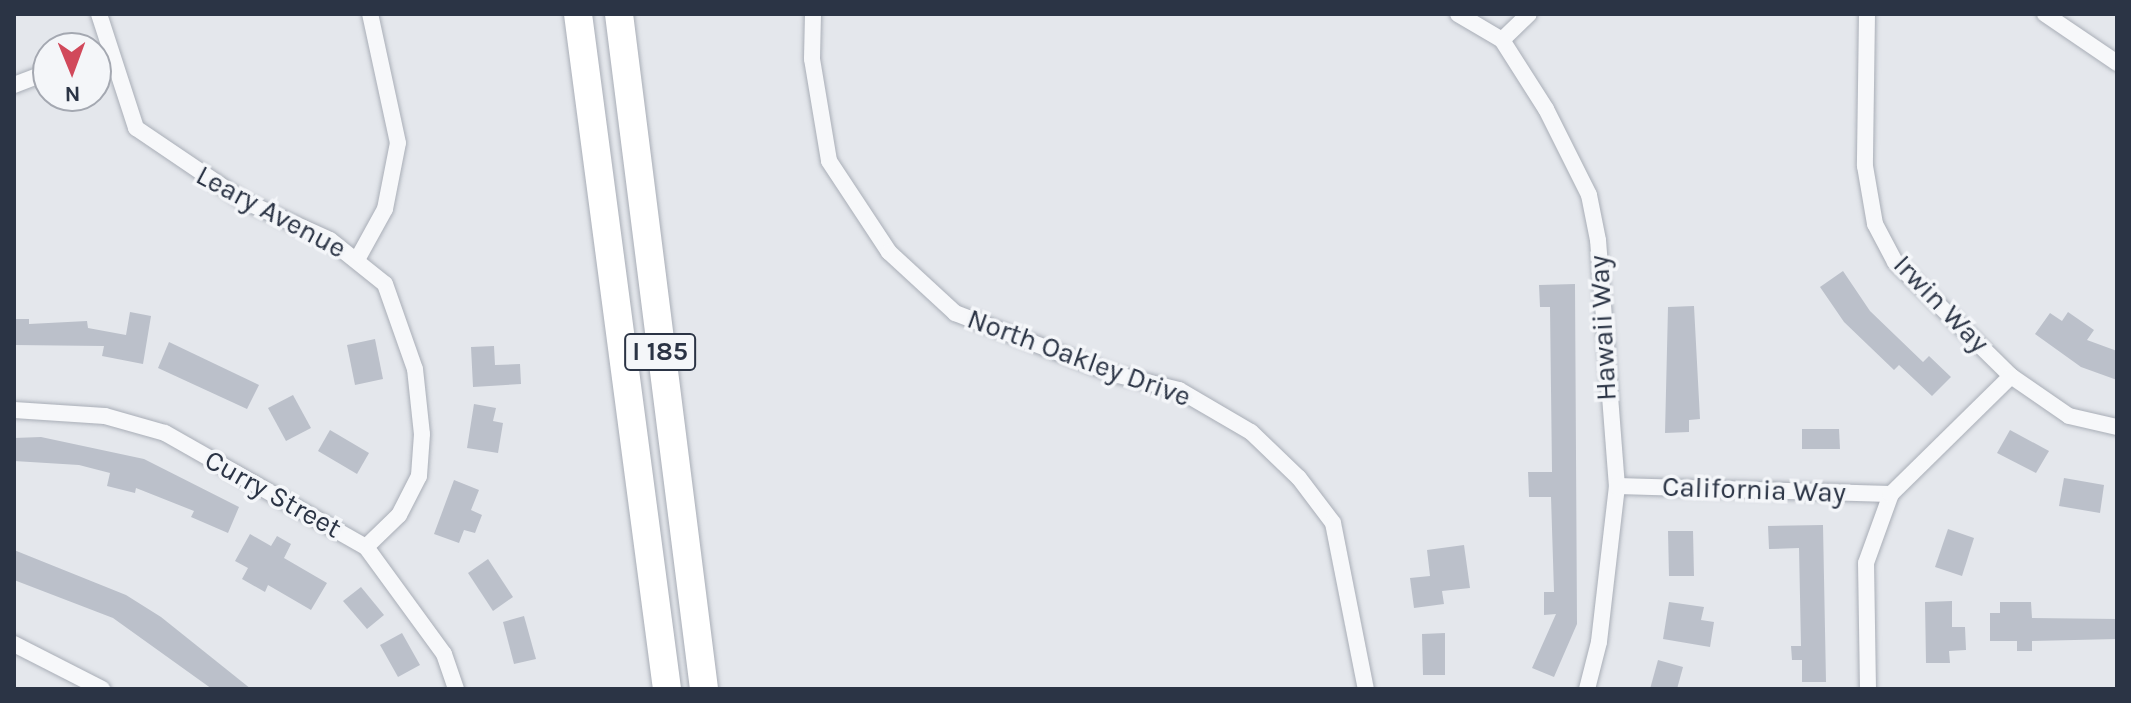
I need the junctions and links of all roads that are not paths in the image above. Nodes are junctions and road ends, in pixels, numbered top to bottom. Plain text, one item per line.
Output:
1 (370, 14) edge
2 (578, 14) edge
3 (619, 14) edge
4 (813, 14) edge
5 (1458, 14) edge
6 (1529, 14) edge
7 (1867, 14) edge
8 (2045, 14) edge
9 (1502, 40) junction
10 (2117, 63) edge
11 (112, 72) edge
12 (358, 258) junction
13 (2011, 376) junction
14 (14, 410) edge
15 (2117, 427) edge
16 (1617, 486) junction
17 (1891, 494) junction
18 (366, 547) junction
19 (14, 644) edge
20 (102, 689) edge
21 (456, 689) edge
22 (667, 689) edge
23 (704, 689) edge
24 (1366, 689) edge
25 (1587, 689) edge
26 (1868, 689) edge

1 - 12 street
2 - 22 highway, I 185
3 - 23 highway, I 185
4 - 24 street, North Oakley Drive
5 - 9 street, Hawaii Way
6 - 9 street
7 - 13 street, Irwin Way
8 - 10 street
9 - 16 street, Hawaii Way
11 - 12 street, Leary Avenue
12 - 18 street, Leary Avenue
13 - 15 street, Irwin Way
13 - 17 street
14 - 18 street, Curry Street
16 - 17 street, California Way
16 - 25 street, Hawaii Way
17 - 26 street
18 - 21 street, Curry Street
19 - 20 street

